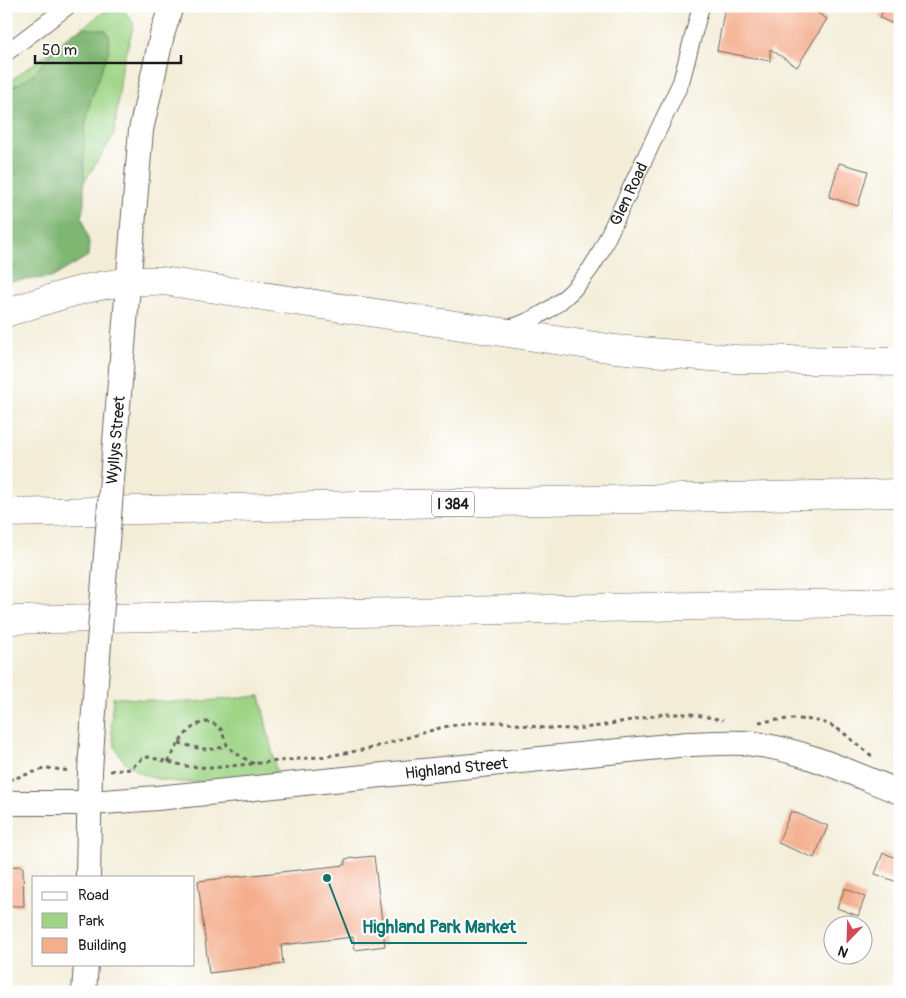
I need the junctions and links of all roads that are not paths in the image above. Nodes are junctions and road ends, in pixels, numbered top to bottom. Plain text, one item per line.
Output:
1 (68, 6) edge
2 (171, 6) edge
3 (701, 6) edge
4 (6, 53) edge
5 (128, 281) junction
6 (6, 313) edge
7 (494, 332) junction
8 (900, 362) edge
9 (900, 493) edge
10 (6, 513) edge
11 (899, 602) edge
12 (6, 620) edge
13 (900, 792) edge
14 (6, 803) edge
15 (90, 803) junction
16 (88, 876) edge
17 (86, 966) edge
18 (84, 992) edge

1 - 4 street
2 - 5 main road, Wyllys Street
3 - 7 street, Glen Road
5 - 6 highway
5 - 7 highway
5 - 15 main road, Wyllys Street, bridge
7 - 8 highway
9 - 10 highway, I 384
11 - 12 highway
13 - 15 main road, Highland Street
14 - 15 main road, Highland Street
15 - 16 main road, Wyllys Street
17 - 18 main road

